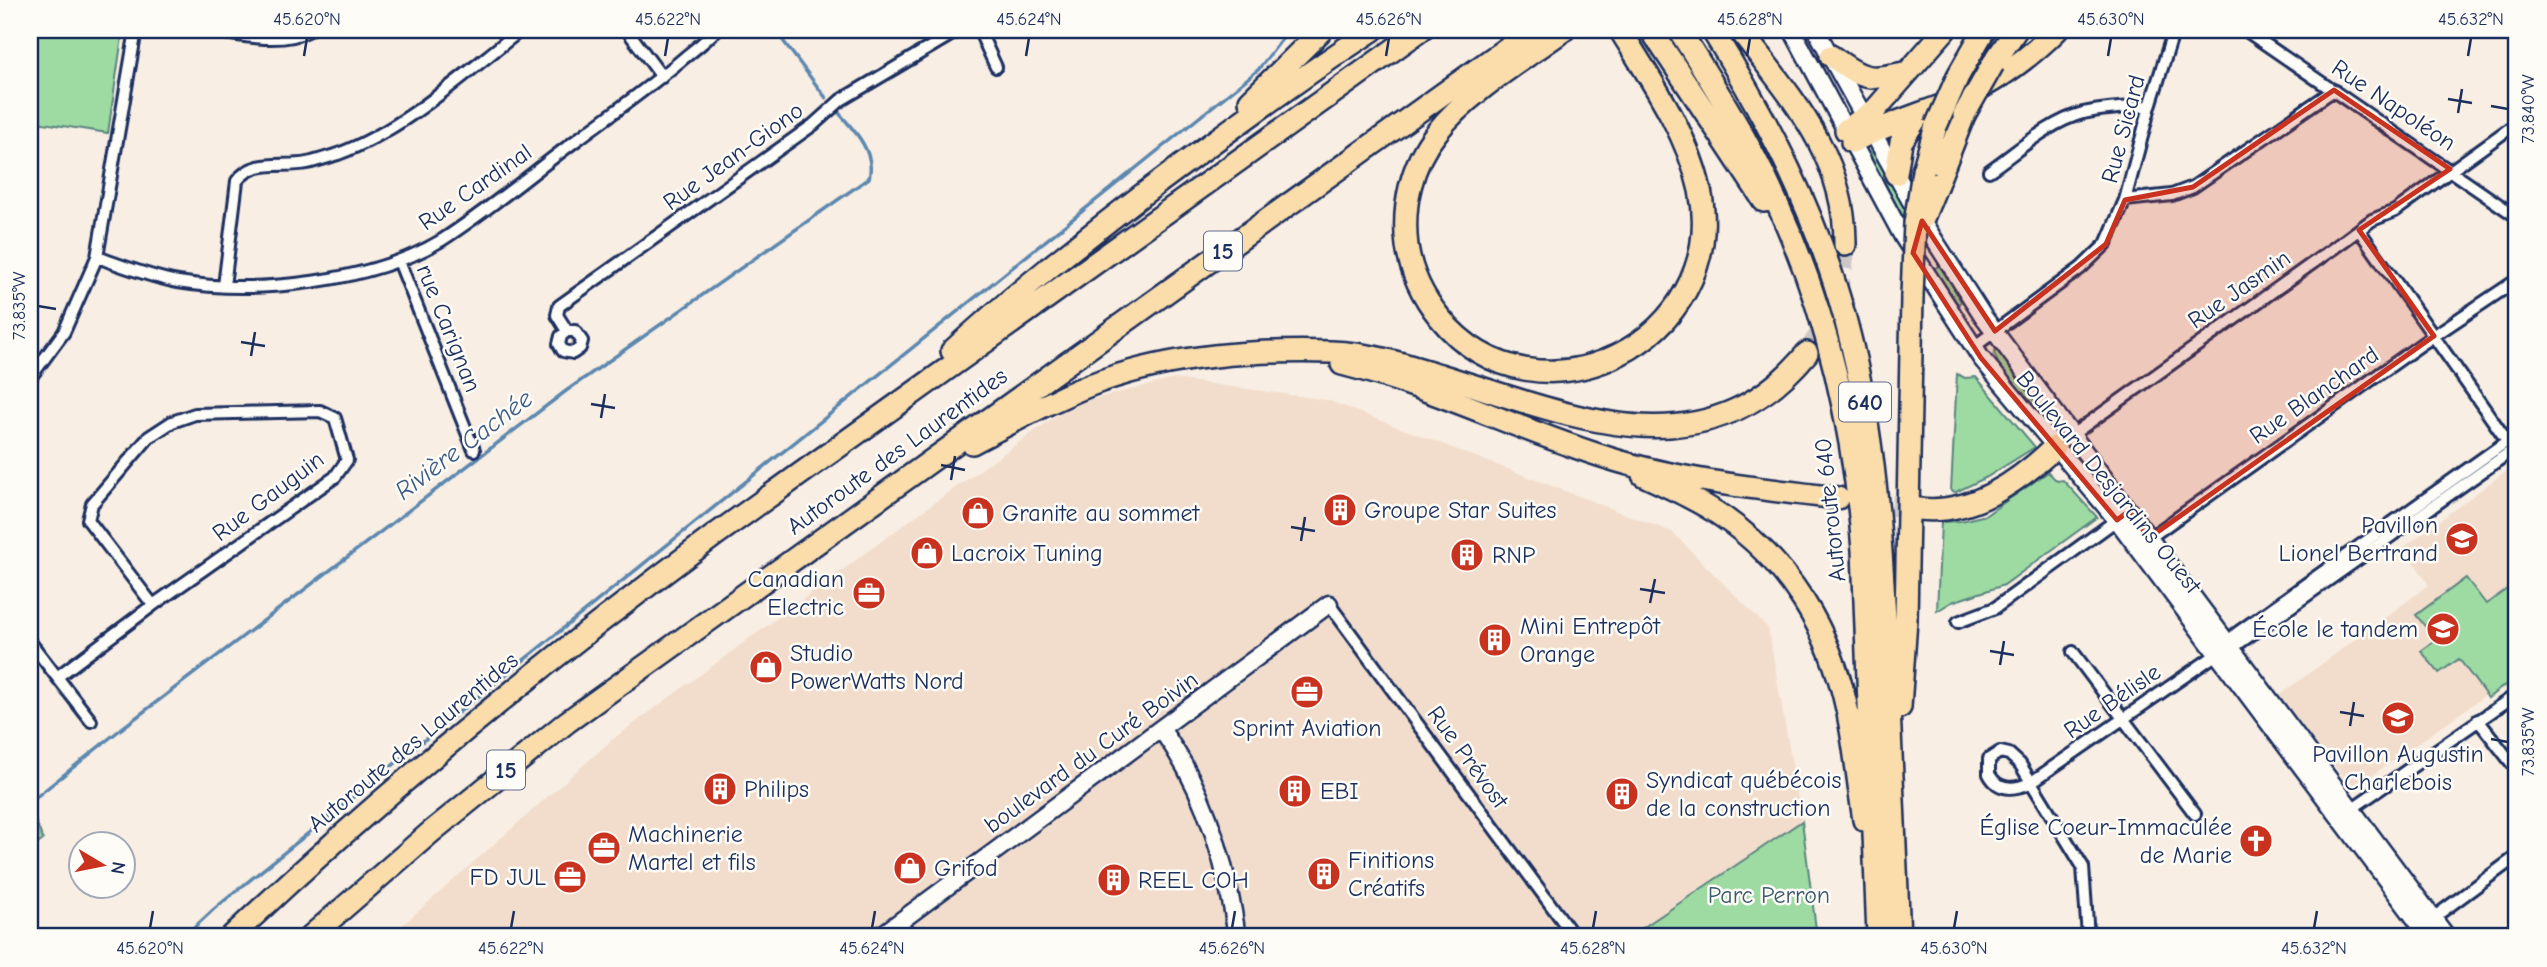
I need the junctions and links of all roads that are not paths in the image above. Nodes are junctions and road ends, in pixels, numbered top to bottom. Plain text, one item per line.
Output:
1 (136, 30) edge
2 (205, 30) edge
3 (310, 30) edge
4 (521, 30) edge
5 (627, 30) edge
6 (716, 30) edge
7 (959, 30) edge
8 (979, 30) edge
9 (1322, 30) edge
10 (1373, 30) edge
11 (1421, 30) edge
12 (1532, 30) edge
13 (1564, 30) edge
14 (1620, 30) edge
15 (1651, 30) edge
16 (1679, 30) edge
17 (1712, 30) edge
18 (1740, 30) edge
19 (1792, 30) edge
20 (1816, 30) edge
21 (1945, 30) edge
22 (1984, 30) edge
23 (2016, 30) edge
24 (2057, 30) edge
25 (2174, 30) edge
26 (2245, 30) edge
27 (272, 33) edge
28 (1831, 56) junction
29 (996, 67) dead end
30 (1908, 72) junction
31 (662, 77) junction
32 (2334, 90) junction
33 (2150, 106) junction
34 (1928, 120) junction
35 (2517, 123) edge
36 (1869, 125) junction
37 (1849, 136) junction
38 (1196, 154) junction
39 (2450, 169) junction
40 (1989, 171) dead end
41 (1896, 174) junction
42 (1930, 178) junction
43 (2125, 200) junction
44 (2517, 217) edge
45 (2359, 230) junction
46 (1845, 244) tunnel mouth
47 (1799, 255) junction
48 (97, 257) junction
49 (399, 261) junction
50 (2517, 280) edge
51 (224, 286) junction
52 (567, 331) dead end
53 (1995, 331) junction
54 (2434, 336) junction
55 (1975, 346) junction
56 (1299, 353) junction
57 (1807, 353) tunnel mouth
58 (30, 378) edge
59 (882, 415) junction
60 (2517, 434) edge
61 (2063, 441) junction
62 (2514, 449) edge
63 (474, 450) dead end
64 (1610, 459) junction
65 (914, 472) junction
66 (1838, 498) tunnel mouth
67 (1919, 509) tunnel mouth
68 (2123, 515) junction
69 (2143, 542) junction
70 (1329, 604) joint
71 (153, 605) junction
72 (1958, 622) dead end
73 (30, 642) edge
74 (2225, 648) junction
75 (2073, 652) dead end
76 (57, 677) junction
77 (2517, 694) edge
78 (2123, 719) junction
79 (2478, 720) junction
80 (91, 721) dead end
81 (1161, 729) junction
82 (2517, 770) edge
83 (1894, 805) junction
84 (2196, 814) dead end
85 (2345, 814) junction
86 (2517, 856) edge
87 (1877, 905) junction
88 (2428, 927) edge
89 (1573, 935) dead end
90 (231, 937) edge
91 (310, 937) edge
92 (879, 937) edge
93 (1237, 937) edge
94 (1878, 937) edge
95 (1899, 937) edge
96 (2088, 937) edge
97 (2447, 937) edge

1 - 48 street
2 - 27 street
3 - 27 street
4 - 51 street
5 - 31 street
6 - 31 street, Rue Cardinal
7 - 52 street, Rue Jean-Giono
8 - 29 street
9 - 38 highway
10 - 38 highway
11 - 59 highway, Autoroute des Laurentides / 15
12 - 65 highway, Autoroute des Laurentides / 15
13 - 14 highway
15 - 47 highway
16 - 47 highway, Autoroute 640 / 640
17 - 83 highway, Autoroute 640 / 640
18 - 46 highway
19 - 37 street, Boulevard Desjardins Ouest
20 - 28 street, Boulevard Desjardins Ouest
21 - 30 highway
22 - 34 highway, bridge
23 - 42 highway, bridge
24 - 34 highway
25 - 33 street, Rue Sicard
26 - 32 street, Rue Napoléon
28 - 30 highway
28 - 36 street, Boulevard Desjardins Ouest
30 - 36 highway
31 - 49 street, Rue Cardinal
32 - 39 street, Rue Napoléon
32 - 43 street
33 - 40 street
33 - 43 street, Rue Sicard
34 - 36 highway
34 - 41 highway
34 - 42 highway
35 - 39 street, Rue Jasmin
36 - 37 highway
36 - 41 street, Boulevard Desjardins Ouest
37 - 55 street, Boulevard Desjardins Ouest
38 - 59 highway
39 - 44 street, Rue Napoléon
39 - 45 street, Rue Jasmin
41 - 53 street, Boulevard Desjardins Ouest
42 - 83 highway, bridge
43 - 53 street, Rue Sicard
45 - 54 street
45 - 61 street, Rue Jasmin
47 - 87 highway, Autoroute 640 / 640
48 - 51 street, Rue Cardinal
48 - 58 street
49 - 51 street, Rue Cardinal
49 - 63 street, rue Carignan
50 - 54 street, Rue Blanchard
53 - 55 street, Rue Sicard
53 - 61 street, Boulevard Desjardins Ouest
54 - 62 street
54 - 69 street, Rue Blanchard
55 - 61 street, Boulevard Desjardins Ouest
56 - 57 highway
56 - 64 highway
56 - 65 highway
59 - 90 highway, Autoroute des Laurentides / 15
60 - 62 street, Rue Bélisle
61 - 67 highway
61 - 68 street, Boulevard Desjardins Ouest
62 - 74 street, Rue Bélisle
64 - 66 highway
64 - 87 highway
65 - 91 highway, Autoroute des Laurentides / 15
68 - 69 street, Boulevard Desjardins Ouest
68 - 72 street
69 - 74 street, Boulevard Desjardins Ouest
70 - 81 street, boulevard du Curé Boivin
70 - 89 street, Rue Prévost
71 - 71 street, Rue Gauguin
71 - 76 street, Rue Gauguin
73 - 76 street
74 - 78 street, Rue Bélisle
74 - 85 street, Boulevard Desjardins Ouest
75 - 78 street
76 - 80 street
77 - 79 street
78 - 84 street
78 - 96 street, Rue Bélisle
79 - 82 street
79 - 85 street
81 - 92 street, boulevard du Curé Boivin
81 - 93 street
83 - 95 highway, Autoroute 640 / 640
85 - 88 street, Boulevard Desjardins Ouest
86 - 88 street
87 - 94 highway, Autoroute 640 / 640
88 - 97 street, Boulevard Desjardins Ouest

